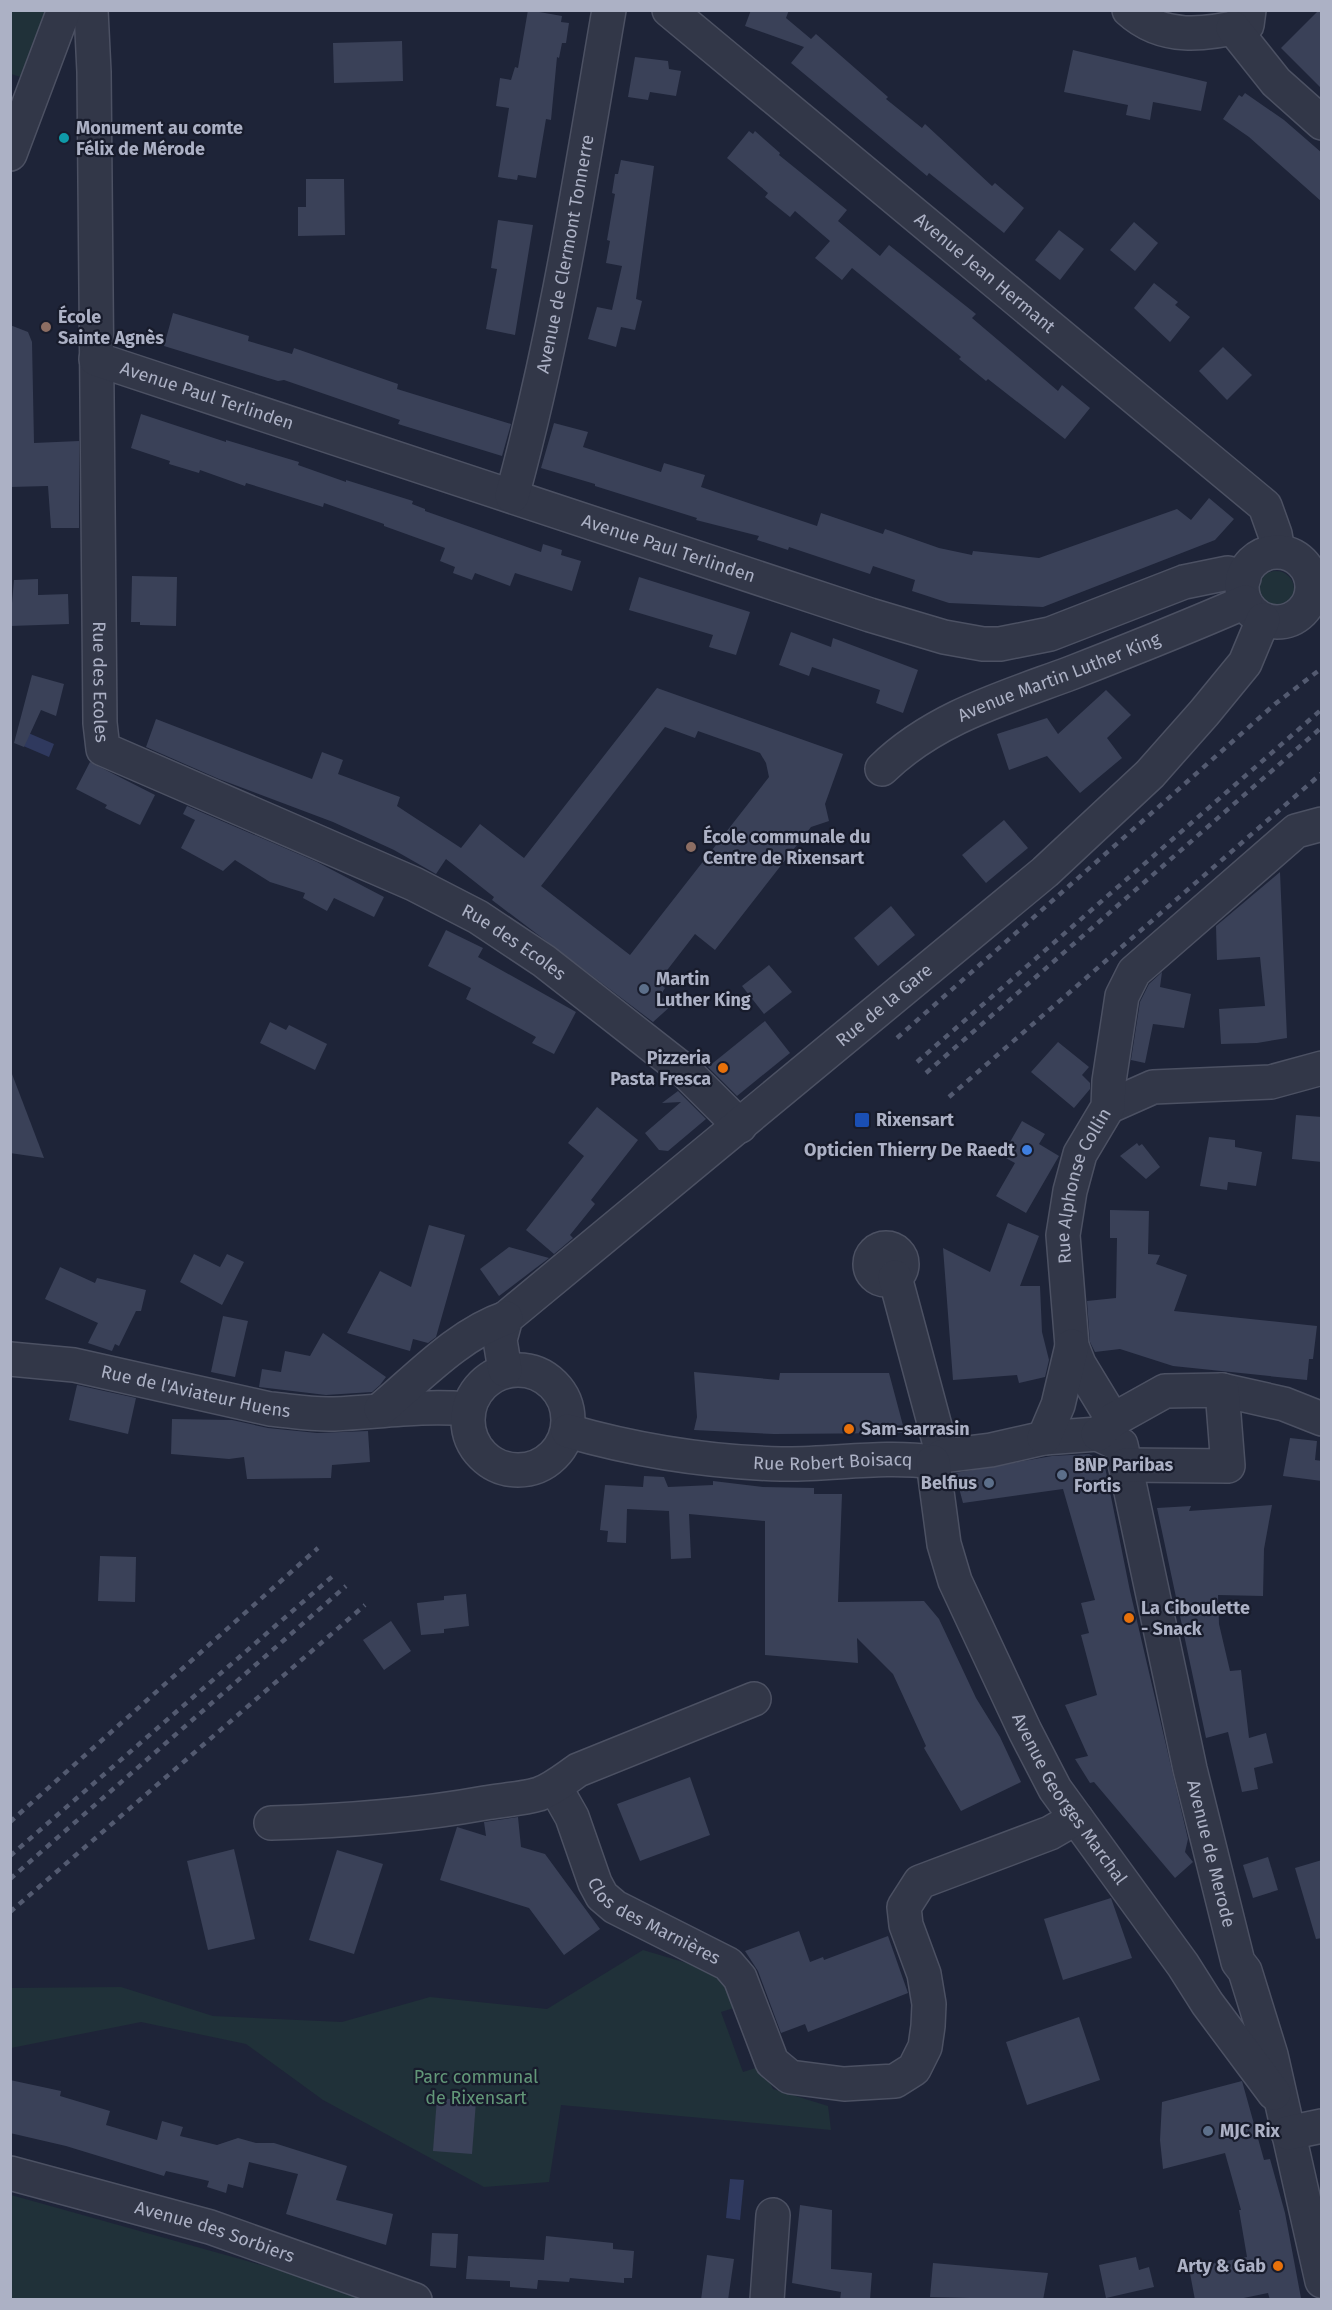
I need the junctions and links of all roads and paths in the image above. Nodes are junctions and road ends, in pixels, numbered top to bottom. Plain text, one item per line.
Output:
1 (64, 10) edge
2 (91, 10) edge
3 (609, 10) edge
4 (669, 10) edge
5 (1129, 10) edge
6 (1241, 19) edge
7 (1322, 123) edge
8 (10, 154) edge
9 (96, 359) junction
10 (512, 496) junction
11 (1301, 556) edge
12 (1251, 600) junction
13 (882, 769) dead end
14 (1322, 824) edge
15 (1322, 1068) edge
16 (1108, 1107) junction
17 (740, 1126) junction
18 (895, 1277) dead end
19 (506, 1318) junction
20 (1072, 1347) junction
21 (10, 1359) edge
22 (505, 1370) junction
23 (1222, 1390) junction
24 (381, 1409) junction
25 (467, 1409) junction
26 (1322, 1419) edge
27 (1106, 1427) junction
28 (568, 1431) junction
29 (1044, 1438) junction
30 (938, 1459) junction
31 (1126, 1465) junction
32 (754, 1699) dead end
33 (555, 1787) junction
34 (1076, 1818) junction
35 (271, 1823) dead end
36 (1238, 1962) junction
37 (1193, 1981) junction
38 (1279, 2099) junction
39 (1322, 2126) edge
40 (1288, 2133) junction
41 (10, 2173) edge
42 (773, 2215) dead end
43 (1322, 2280) edge
44 (415, 2300) edge
45 (767, 2300) edge

1 - 8 street
2 - 9 street, Rue des Ecoles
3 - 10 street, Avenue de Clermont Tonnerre
4 - 11 street, Avenue Jean Hermant
5 - 6 street
6 - 7 street
9 - 10 street, Avenue Paul Terlinden
9 - 17 street, Rue des Ecoles
10 - 12 street, Avenue Paul Terlinden
11 - 12 street
11 - 12 street
12 - 13 street, Avenue Martin Luther King
12 - 17 street, Rue de la Gare
14 - 16 street, Rue Alphonse Collin
15 - 16 street
16 - 20 street, Rue Alphonse Collin
17 - 19 street, Rue de la Gare
18 - 30 street, Avenue Georges Marchal
19 - 22 street
19 - 24 street
20 - 27 street, Rue Alphonse Collin
20 - 29 street
21 - 24 street, Rue de l'Aviateur Huens
22 - 25 street
22 - 28 street
23 - 26 street
23 - 27 street
23 - 31 street
24 - 25 street, Rue de l'Aviateur Huens
25 - 28 street
27 - 29 street, Rue Robert Boisacq
27 - 31 street, Avenue de Merode
28 - 30 street, Rue Robert Boisacq
29 - 30 street, Rue Robert Boisacq
30 - 34 street, Avenue Georges Marchal
31 - 36 street, Avenue de Merode
32 - 33 street
33 - 34 street, Clos des Marnières
33 - 35 street
34 - 37 street, Avenue Georges Marchal
36 - 37 street
36 - 38 street, Avenue de Merode
37 - 38 street, Avenue Georges Marchal
38 - 40 street, Avenue de Merode
39 - 40 street
40 - 43 street, Avenue de Merode
41 - 44 street, Avenue des Sorbiers
42 - 45 street

